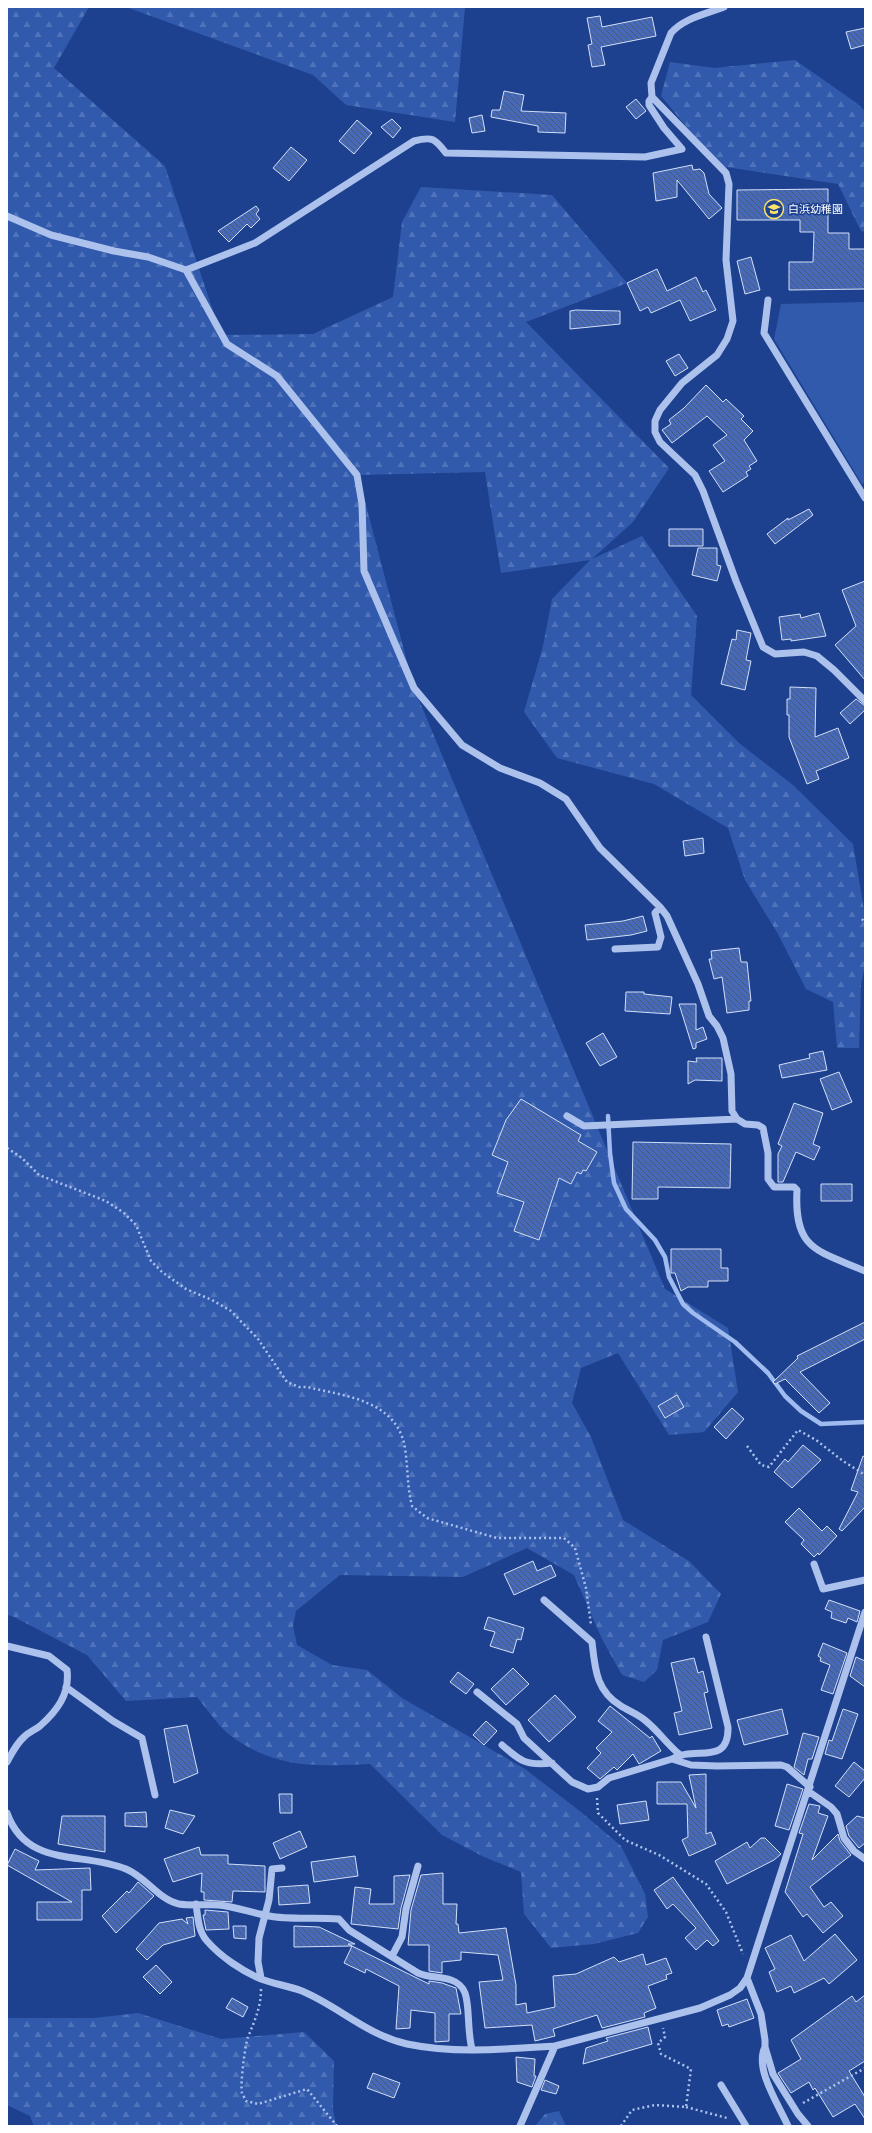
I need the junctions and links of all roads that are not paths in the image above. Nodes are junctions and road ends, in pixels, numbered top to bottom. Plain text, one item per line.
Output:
1 (724, 7) edge
2 (652, 98) junction
3 (7, 216) edge
4 (186, 270) junction
5 (768, 300) dead end
6 (865, 498) edge
7 (865, 701) edge
8 (660, 907) junction
9 (615, 949) dead end
10 (567, 1116) dead end
11 (737, 1120) junction
12 (865, 1271) edge
13 (814, 1564) dead end
14 (865, 1580) edge
15 (544, 1600) dead end
16 (865, 1612) edge
17 (706, 1637) dead end
18 (7, 1646) edge
19 (66, 1687) junction
20 (477, 1692) dead end
21 (502, 1745) dead end
22 (680, 1754) junction
23 (672, 1759) junction
24 (7, 1762) edge
25 (552, 1763) junction
26 (809, 1789) junction
27 (155, 1795) dead end
28 (7, 1813) edge
29 (865, 1859) edge
30 (418, 1866) dead end
31 (282, 1868) dead end
32 (196, 1904) junction
33 (265, 1915) junction
34 (392, 1956) junction
35 (748, 1975) junction
36 (261, 1978) junction
37 (554, 2046) junction
38 (765, 2047) junction
39 (472, 2049) junction
40 (721, 2085) dead end
41 (744, 2124) edge
42 (520, 2126) edge
43 (788, 2126) edge
44 (808, 2126) edge

1 - 2 street
2 - 4 street
2 - 7 street
3 - 4 street
4 - 8 street
5 - 6 street
8 - 9 street
8 - 11 street
10 - 11 street
11 - 12 street
13 - 14 street
15 - 22 street
16 - 26 street
17 - 22 street
18 - 19 street
19 - 24 street
19 - 27 street
20 - 25 street
21 - 25 street
22 - 23 street
23 - 25 street
23 - 26 street
26 - 29 street
26 - 35 street
28 - 32 street
30 - 34 street
31 - 33 street
32 - 33 street
32 - 36 street
33 - 34 street
33 - 36 street
34 - 39 street
35 - 37 street
35 - 38 street
36 - 39 street
37 - 39 street
37 - 42 street
38 - 43 street
38 - 44 street
40 - 41 street

